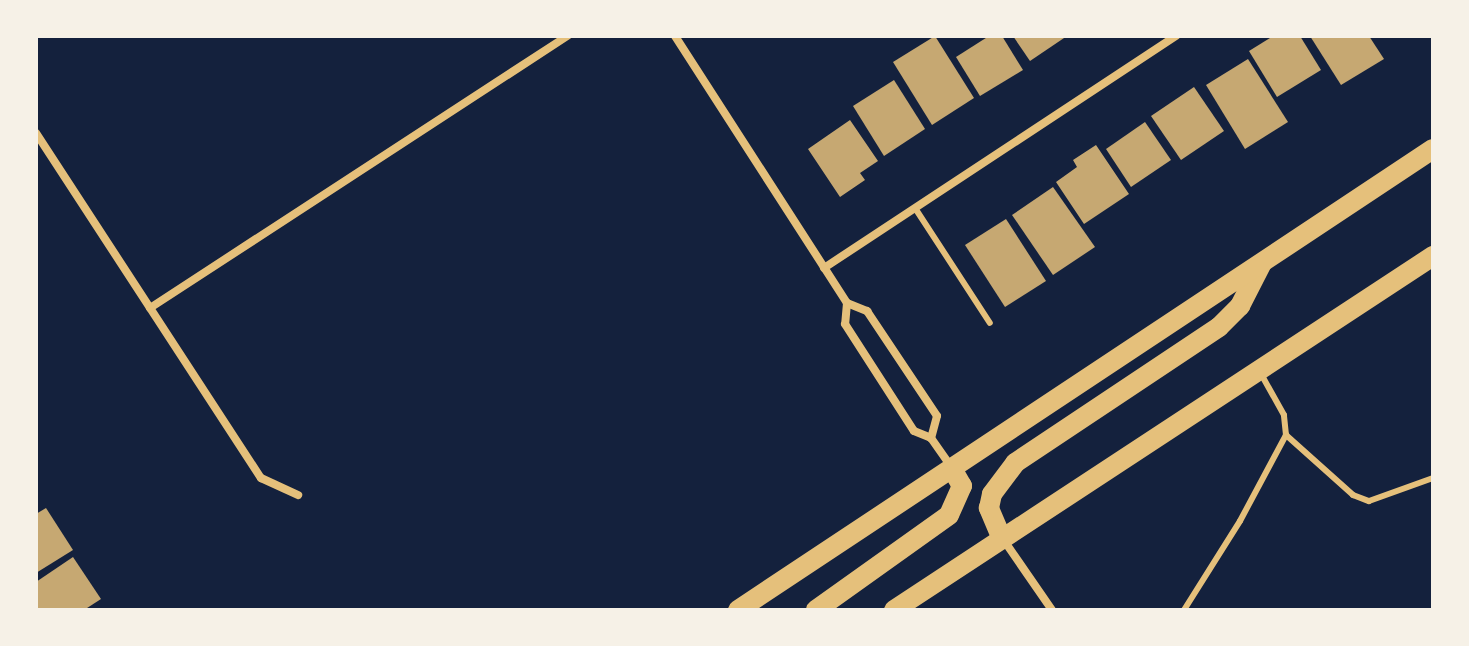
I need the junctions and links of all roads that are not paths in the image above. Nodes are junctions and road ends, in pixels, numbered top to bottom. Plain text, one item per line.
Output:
1 (568, 36) edge
2 (675, 36) edge
3 (1176, 36) edge
4 (36, 133) edge
5 (1433, 149) edge
6 (915, 208) junction
7 (1433, 256) edge
8 (1263, 263) junction
9 (824, 268) junction
10 (847, 303) junction
11 (150, 308) junction
12 (990, 323) dead end
13 (1258, 369) junction
14 (1286, 435) junction
15 (931, 438) junction
16 (952, 469) junction
17 (1433, 478) edge
18 (298, 495) dead end
19 (1002, 539) junction
20 (738, 610) edge
21 (816, 610) edge
22 (894, 610) edge
23 (1052, 610) edge
24 (1184, 610) edge

1 - 11 street
2 - 9 street
3 - 6 street
4 - 11 street
5 - 8 main road
6 - 9 street
6 - 12 lane
7 - 13 main road
8 - 16 main road
8 - 19 main road
9 - 10 street
10 - 15 street
10 - 15 street
11 - 18 street
13 - 14 lane
13 - 19 main road
14 - 17 lane
14 - 24 lane
15 - 16 street
16 - 20 main road
16 - 21 main road
19 - 22 main road
19 - 23 street

